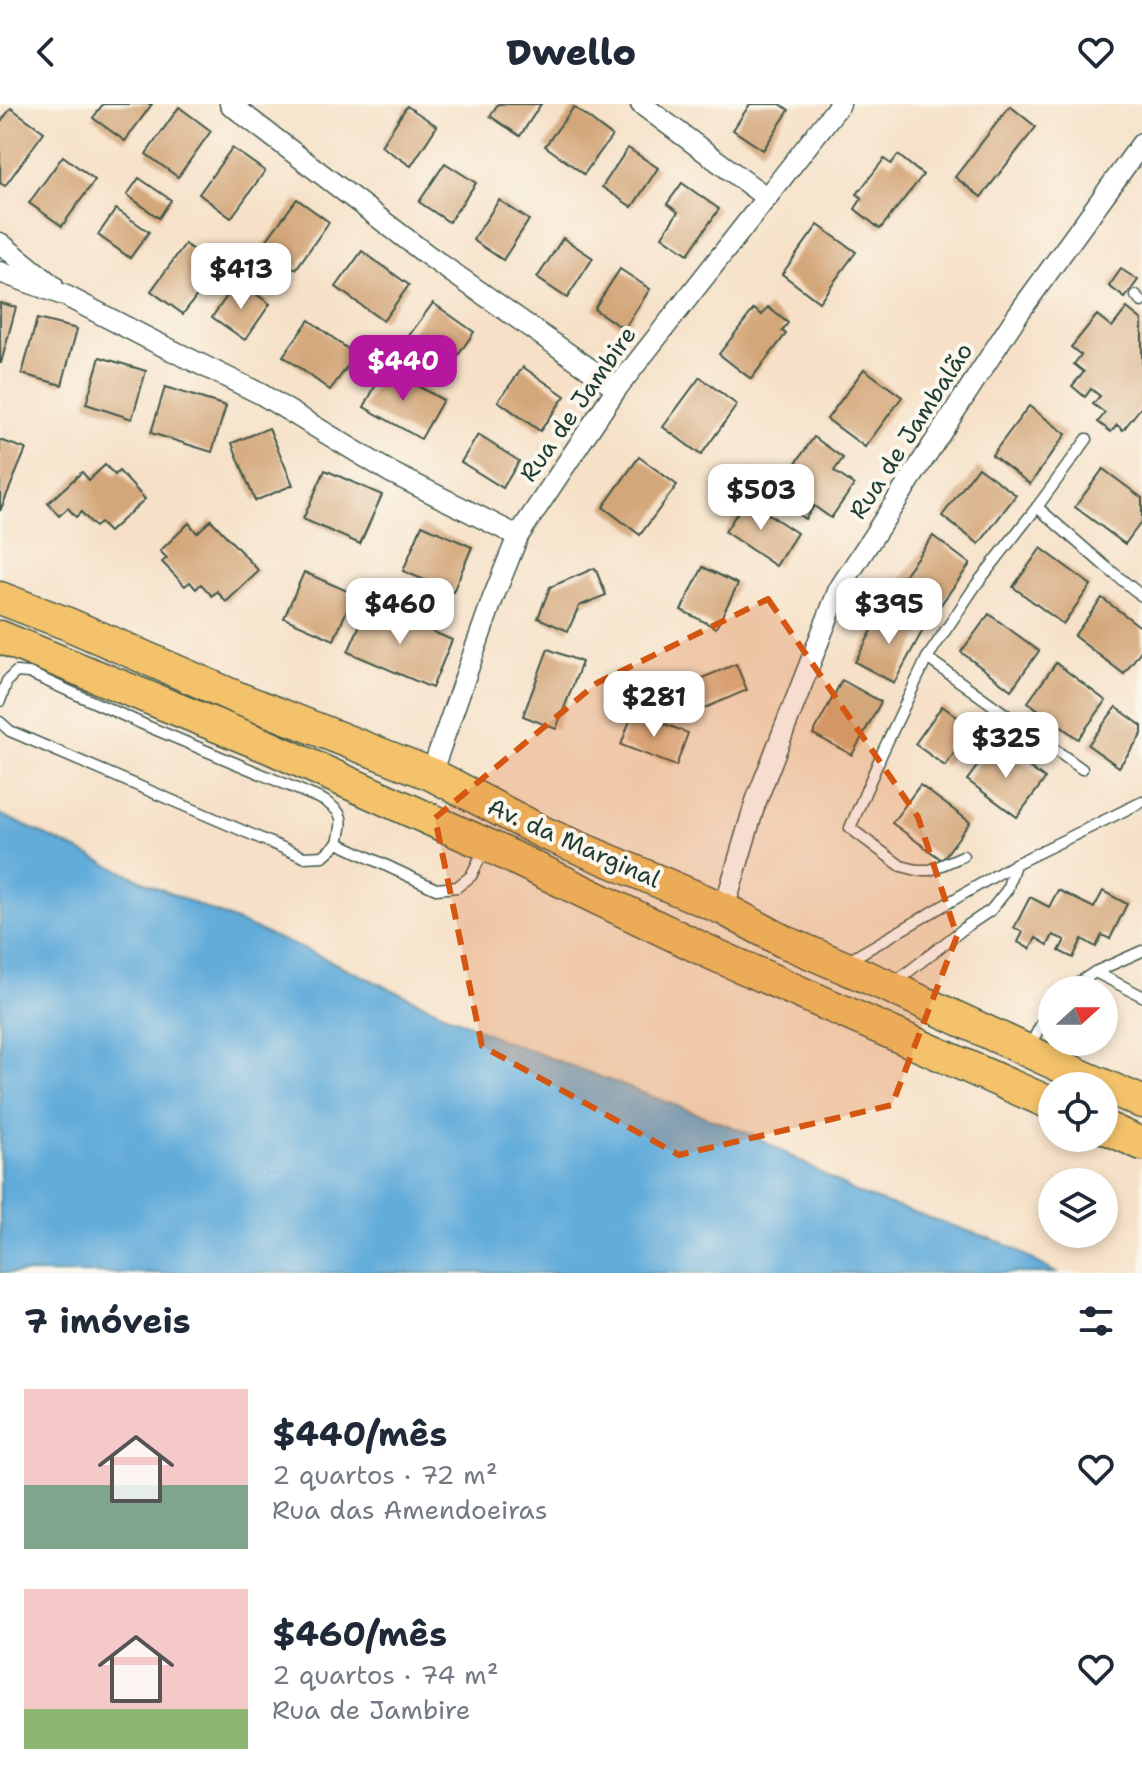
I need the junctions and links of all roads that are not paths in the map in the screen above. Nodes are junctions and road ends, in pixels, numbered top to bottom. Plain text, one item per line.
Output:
1 (230, 104) edge
2 (641, 104) edge
3 (840, 104) edge
4 (1142, 143) edge
5 (767, 198) junction
6 (0, 243) edge
7 (0, 272) edge
8 (66, 296) junction
9 (617, 388) junction
10 (1087, 439) dead end
11 (1037, 507) junction
12 (518, 536) junction
13 (1142, 596) edge
14 (0, 598) edge
15 (0, 637) edge
16 (927, 658) junction
17 (0, 701) edge
18 (0, 722) edge
19 (1082, 769) dead end
20 (431, 774) junction
21 (1142, 802) edge
22 (338, 843) junction
23 (487, 845) junction
24 (963, 856) dead end
25 (1015, 864) junction
26 (724, 909) junction
27 (1142, 951) edge
28 (840, 966) junction
29 (1095, 972) junction
30 (1089, 976) edge
31 (890, 987) junction
32 (1142, 996) edge
33 (1038, 1030) edge
34 (1028, 1050) junction
35 (1038, 1098) edge
36 (1142, 1102) edge
37 (1118, 1133) edge
38 (1142, 1144) edge

1 - 9 street
2 - 5 street
3 - 5 street, Rua de Jambire
4 - 26 street, Rua de Jambalão
5 - 9 street, Rua de Jambire
6 - 8 street
7 - 8 street
8 - 12 street
9 - 12 street, Rua de Jambire
10 - 11 lane
11 - 13 lane
11 - 16 lane
12 - 20 street, Rua de Jambire
14 - 20 main road, Av. da Marginal
15 - 23 main road, Av. da Marginal
16 - 19 lane
16 - 24 lane
17 - 22 lane
18 - 22 lane
20 - 26 main road, Av. da Marginal
21 - 25 lane
22 - 23 lane
23 - 35 main road, Av. da Marginal
25 - 28 lane
25 - 31 lane
26 - 28 main road, Av. da Marginal
27 - 29 lane
28 - 31 main road, Av. da Marginal
29 - 30 lane
29 - 32 lane
31 - 34 main road, Av. da Marginal
33 - 34 lane
34 - 36 main road, Av. da Marginal
37 - 38 main road

